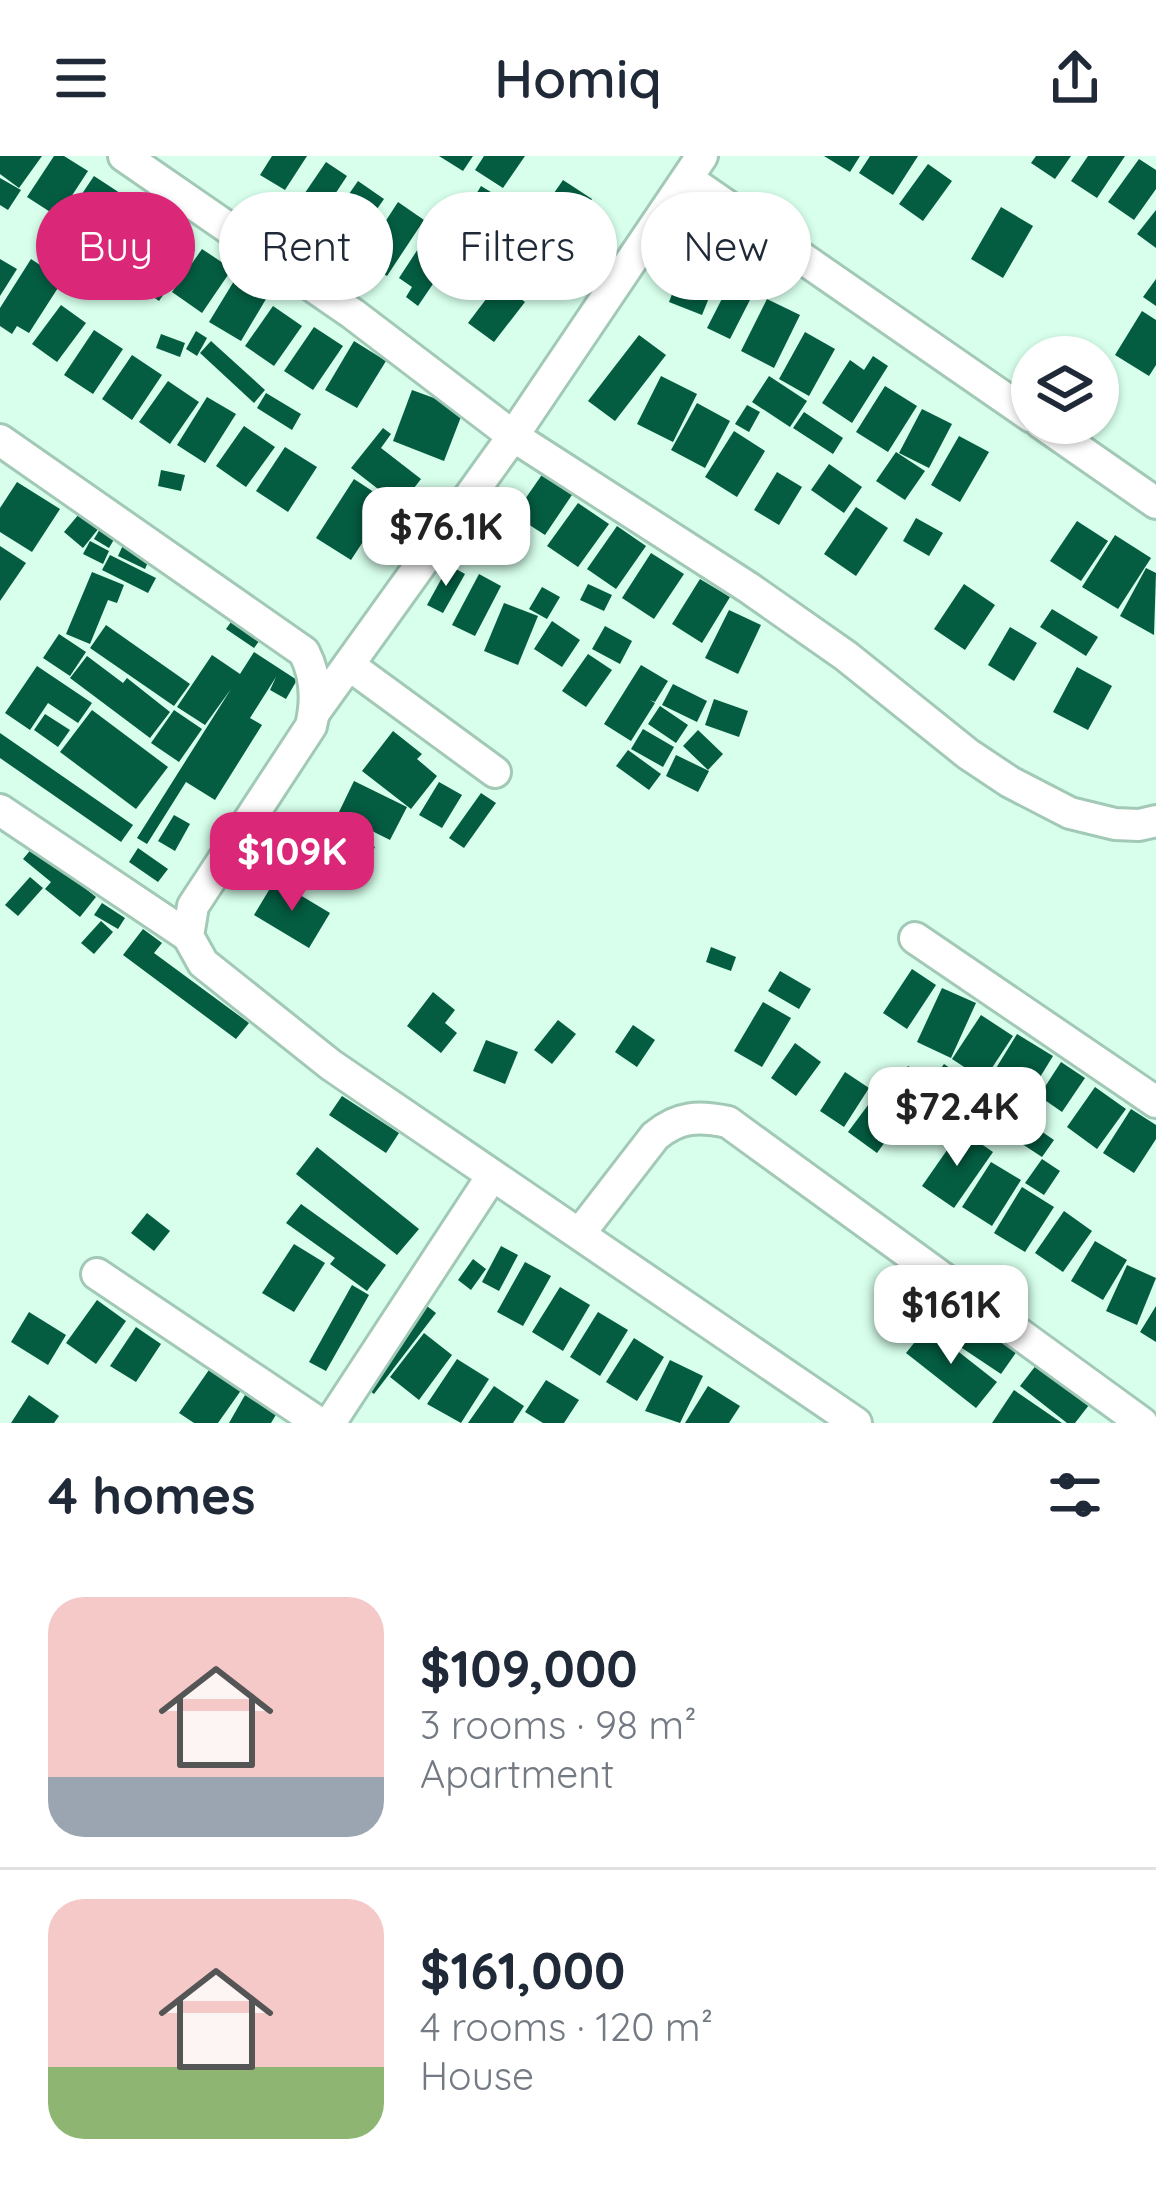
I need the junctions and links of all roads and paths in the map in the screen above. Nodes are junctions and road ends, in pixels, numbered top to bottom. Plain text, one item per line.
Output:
1 (124, 156) edge
2 (695, 168) edge
3 (1011, 401) edge
4 (513, 436) junction
5 (0, 440) edge
6 (1072, 444) edge
7 (1156, 502) edge
8 (349, 664) junction
9 (314, 713) junction
10 (495, 772) dead end
11 (0, 810) edge
12 (1156, 821) edge
13 (188, 936) junction
14 (915, 938) dead end
15 (1156, 1102) edge
16 (492, 1176) junction
17 (580, 1233) junction
18 (97, 1274) dead end
19 (1156, 1410) edge
20 (319, 1423) edge
21 (330, 1423) edge
22 (856, 1423) edge
23 (1145, 1423) edge

1 - 4 street
2 - 3 street
2 - 4 street
4 - 8 street
4 - 12 street
5 - 9 street
6 - 7 street
8 - 9 street
8 - 10 street
9 - 13 street
11 - 13 street
13 - 16 street
14 - 15 street
16 - 17 street
16 - 21 street
17 - 22 street
17 - 23 street
18 - 20 street
19 - 23 street

